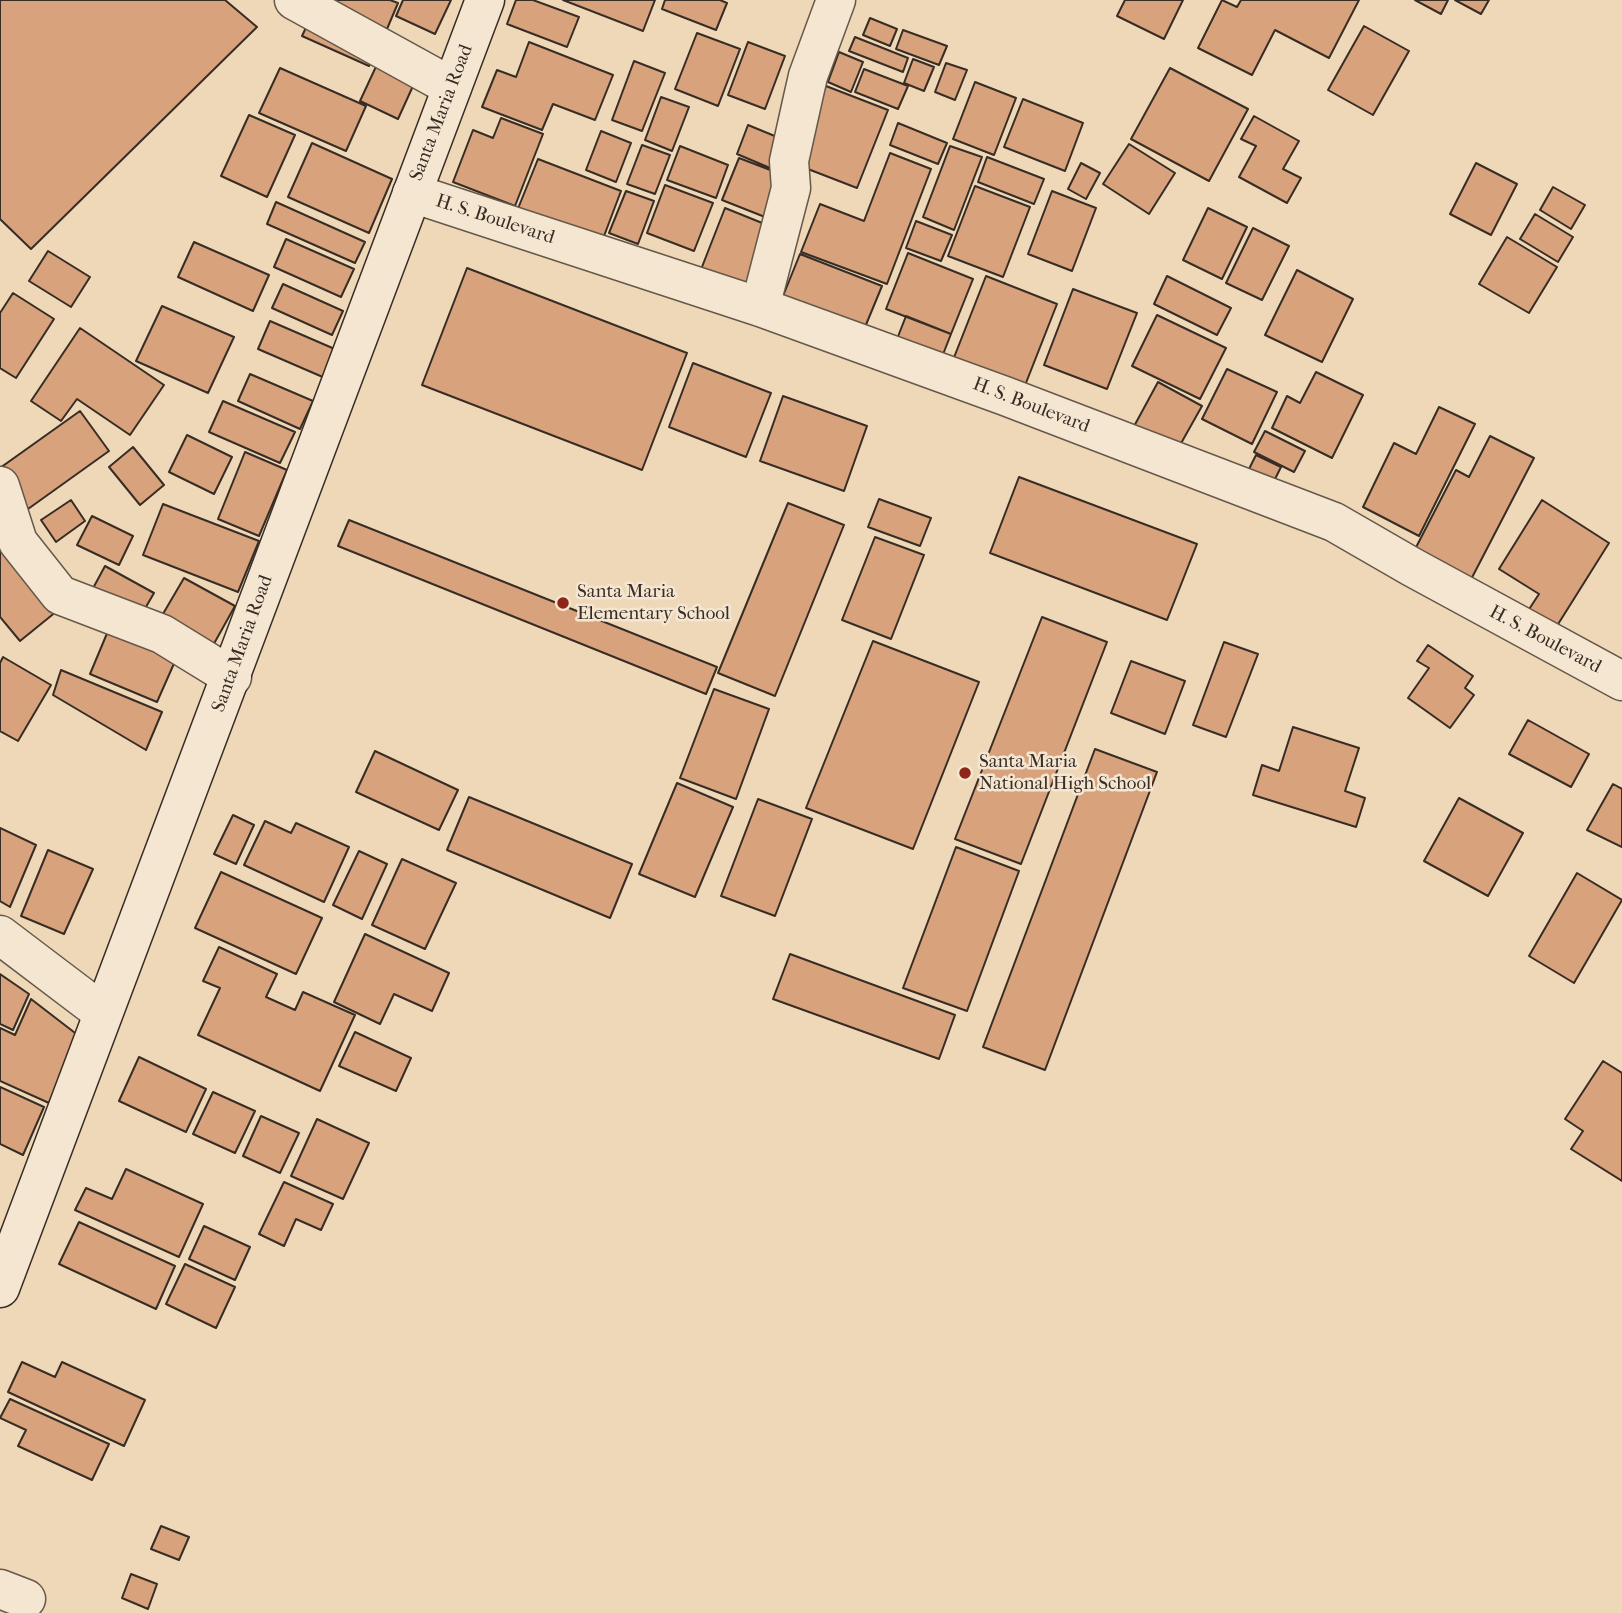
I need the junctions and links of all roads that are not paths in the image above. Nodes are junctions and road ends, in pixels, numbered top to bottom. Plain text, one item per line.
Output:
1 (294, 0) edge
2 (485, 0) edge
3 (836, 0) edge
4 (452, 87) junction
5 (412, 193) junction
6 (760, 307) junction
7 (0, 486) edge
8 (232, 677) junction
9 (1622, 681) edge
10 (0, 934) edge
11 (103, 1013) junction
12 (0, 1288) edge

1 - 4 street
2 - 4 street, Santa Maria Road
3 - 6 street
4 - 5 street, Santa Maria Road
5 - 6 street, H. S. Boulevard
5 - 8 street, Santa Maria Road
6 - 9 street, H. S. Boulevard
7 - 8 street
8 - 11 street, Santa Maria Road
10 - 11 street
11 - 12 street, Santa Maria Road

